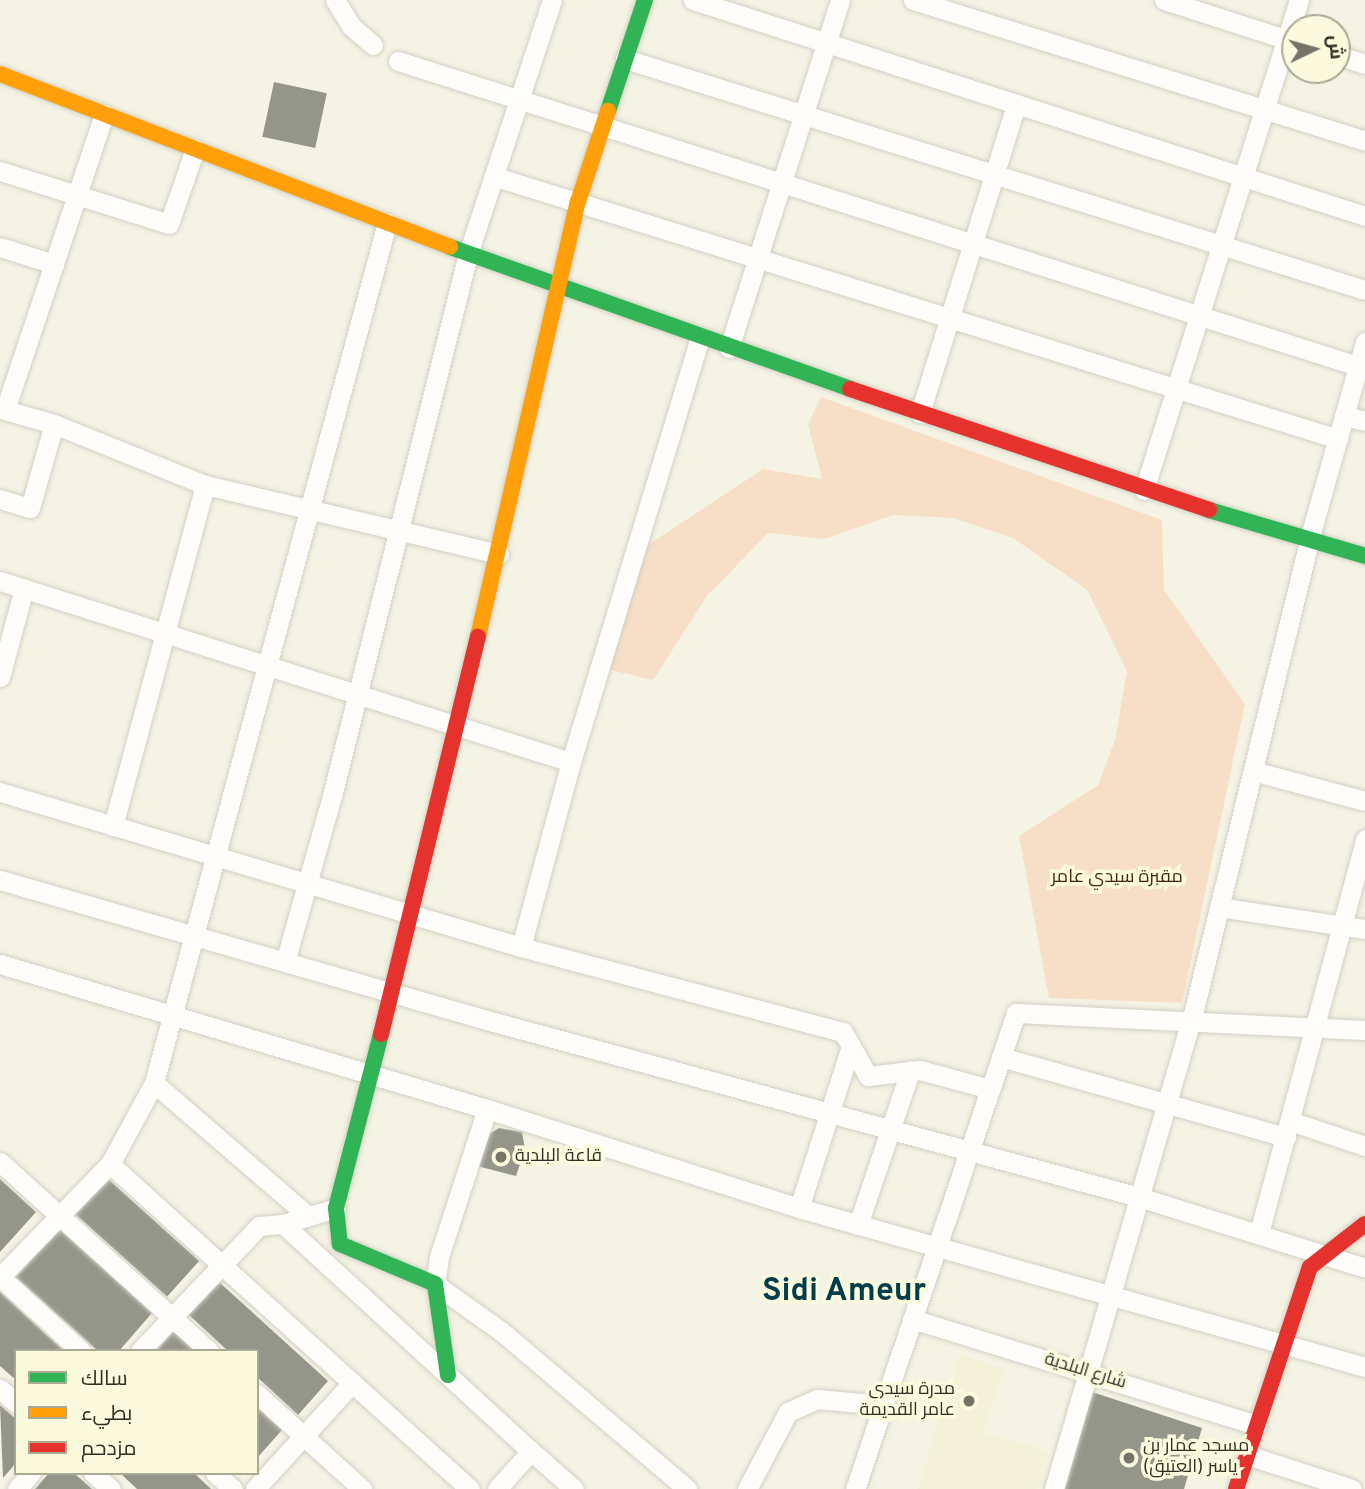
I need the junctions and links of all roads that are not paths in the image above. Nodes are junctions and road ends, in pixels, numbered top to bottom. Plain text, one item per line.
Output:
1 (335, 0) edge
2 (552, 0) edge
3 (645, 0) edge
4 (693, 0) edge
5 (840, 0) edge
6 (913, 0) edge
7 (1164, 0) edge
8 (1281, 37) edge
9 (827, 43) junction
10 (373, 45) dead end
11 (625, 60) junction
12 (398, 61) dead end
13 (1281, 67) edge
14 (0, 74) edge
15 (520, 100) junction
16 (1016, 104) junction
17 (1265, 109) junction
18 (104, 114) junction
19 (805, 116) junction
20 (603, 126) junction
21 (1365, 141) edge
22 (195, 149) junction
23 (0, 171) edge
24 (996, 175) junction
25 (496, 177) junction
26 (1244, 177) junction
27 (784, 183) junction
28 (77, 195) junction
29 (578, 202) junction
30 (1365, 216) edge
31 (387, 223) junction
32 (974, 244) junction
33 (1221, 245) junction
34 (0, 247) edge
35 (468, 254) junction
36 (758, 258) junction
37 (54, 264) junction
38 (561, 290) junction
39 (1365, 290) edge
40 (1199, 315) junction
41 (952, 319) junction
42 (700, 338) junction
43 (1365, 342) edge
44 (729, 348) junction
45 (1358, 366) junction
46 (1176, 388) junction
47 (3, 409) edge
48 (920, 413) junction
49 (1344, 416) junction
50 (1365, 421) edge
51 (54, 424) junction
52 (1338, 439) junction
53 (205, 485) junction
54 (1144, 490) junction
55 (0, 499) edge
56 (308, 513) junction
57 (397, 532) junction
58 (1310, 540) junction
59 (499, 554) junction
60 (1365, 556) edge
61 (0, 581) edge
62 (24, 588) junction
63 (169, 633) junction
64 (267, 663) junction
65 (0, 677) edge
66 (356, 691) junction
67 (459, 725) junction
68 (571, 762) junction
69 (1252, 771) junction
70 (0, 792) edge
71 (1365, 801) edge
72 (113, 826) junction
73 (1365, 839) edge
74 (215, 857) junction
75 (0, 880) edge
76 (304, 883) junction
77 (1219, 907) junction
78 (412, 915) junction
79 (1343, 926) junction
80 (1365, 929) edge
81 (194, 936) junction
82 (521, 947) junction
83 (285, 962) junction
84 (0, 964) edge
85 (391, 993) junction
86 (172, 1014) junction
87 (1191, 1021) junction
88 (1316, 1028) junction
89 (1365, 1030) edge
90 (851, 1045) junction
91 (1001, 1057) junction
92 (910, 1071) junction
93 (371, 1072) junction
94 (154, 1083) junction
95 (990, 1089) junction
96 (1167, 1104) junction
97 (487, 1110) junction
98 (830, 1113) junction
99 (1288, 1129) junction
100 (890, 1130) junction
101 (1365, 1146) edge
102 (969, 1151) junction
103 (0, 1162) edge
104 (110, 1164) junction
105 (1139, 1197) junction
106 (336, 1208) junction
107 (799, 1208) junction
108 (61, 1216) junction
109 (308, 1216) junction
110 (283, 1224) junction
111 (1365, 1224) edge
112 (858, 1225) junction
113 (1259, 1233) junction
114 (937, 1247) junction
115 (1330, 1254) junction
116 (221, 1264) junction
117 (1365, 1268) edge
118 (0, 1277) edge
119 (435, 1284) junction
120 (1110, 1296) junction
121 (173, 1318) junction
122 (912, 1319) junction
123 (1284, 1345) junction
124 (78, 1349) edge
125 (142, 1349) edge
126 (207, 1349) edge
127 (1365, 1367) edge
128 (1088, 1373) junction
129 (448, 1375) junction
130 (352, 1383) junction
131 (0, 1389) edge
132 (259, 1396) edge
133 (14, 1401) edge
134 (883, 1405) junction
135 (1257, 1425) junction
136 (305, 1437) junction
137 (531, 1451) junction
138 (1247, 1455) junction
139 (29, 1475) edge
140 (95, 1475) edge
141 (217, 1475) edge
142 (17, 1489) edge
143 (111, 1489) edge
144 (233, 1489) edge
145 (254, 1489) edge
146 (362, 1489) edge
147 (470, 1489) edge
148 (497, 1489) edge
149 (574, 1489) edge
150 (687, 1489) edge
151 (747, 1489) edge
152 (855, 1489) edge
153 (1054, 1489) edge
154 (1236, 1489) edge
155 (1352, 1489) edge

1 - 10 street
2 - 15 street
3 - 11 main road
4 - 9 street
5 - 9 street
6 - 17 street
7 - 8 street
9 - 16 street
9 - 19 street
11 - 19 street
11 - 20 main road
12 - 15 street
13 - 17 street
14 - 18 main road
15 - 20 street
15 - 25 street
16 - 24 street
16 - 26 street
17 - 21 street
17 - 26 street
18 - 22 main road
18 - 28 street
19 - 24 street
19 - 27 street
20 - 27 street
20 - 29 main road
22 - 28 street
22 - 31 main road
23 - 28 street
24 - 32 street
24 - 33 street
25 - 29 street
25 - 35 street
26 - 30 street
26 - 33 street
27 - 32 street
27 - 36 street
28 - 37 street
29 - 36 street
29 - 38 main road
31 - 35 main road
31 - 56 street
32 - 40 street
32 - 41 street
33 - 39 street
33 - 40 street
34 - 37 street
35 - 38 main road
35 - 57 street
36 - 41 street
36 - 44 street
37 - 47 street
38 - 42 main road
38 - 59 main road
40 - 45 street
40 - 46 street
41 - 46 street
41 - 48 street
42 - 44 main road
42 - 68 street
43 - 45 street
44 - 48 main road
45 - 49 street
46 - 52 street
46 - 54 street
47 - 51 street
48 - 54 main road
49 - 50 street
49 - 52 street
51 - 53 street
51 - 55 street
52 - 58 street
53 - 56 street
53 - 63 street
54 - 58 main road
56 - 57 street
56 - 64 street
57 - 59 street
57 - 66 street
58 - 60 main road
58 - 69 street
59 - 67 main road
61 - 62 street
62 - 63 street
62 - 65 street
63 - 64 street
63 - 72 street
64 - 66 street
64 - 74 street
66 - 67 street
66 - 76 street
67 - 68 street
67 - 78 main road
68 - 82 street
69 - 71 street
69 - 77 street
70 - 72 street
72 - 74 street
73 - 79 street
74 - 76 street
74 - 81 street
75 - 81 street
76 - 78 street
76 - 83 street
77 - 79 street
77 - 87 street
78 - 82 street
78 - 85 main road
79 - 80 street
79 - 88 street
81 - 83 street
81 - 86 street
82 - 90 street
83 - 85 street
84 - 86 street
85 - 93 main road
85 - 98 street
86 - 93 street
86 - 94 street
87 - 88 street
87 - 91 street
87 - 96 street
88 - 89 street
88 - 99 street
90 - 92 street
90 - 98 street
91 - 95 street
91 - 96 street
92 - 95 street
92 - 100 street
93 - 97 street
93 - 106 main road
94 - 104 street
94 - 109 street
95 - 102 street
96 - 99 street
96 - 105 street
97 - 107 street
97 - 119 street
98 - 100 street
98 - 107 street
99 - 101 street
99 - 113 street
100 - 102 street
100 - 112 street
102 - 105 street
102 - 114 street
103 - 108 street
104 - 108 street
104 - 116 street
105 - 113 street
105 - 120 street
106 - 109 street
106 - 119 main road
107 - 112 street
108 - 118 street
108 - 121 street
109 - 110 street
110 - 116 street
110 - 129 street
111 - 115 main road
112 - 114 street
113 - 115 street
114 - 120 street
114 - 122 street
115 - 117 street
115 - 123 main road
116 - 121 street
116 - 130 street
118 - 124 street
119 - 129 main road
119 - 150 street
120 - 123 street
120 - 128 street
121 - 125 street
121 - 126 street
122 - 128 street, شارع البلدية
122 - 134 street
123 - 127 street
123 - 135 main road
128 - 135 street, شارع البلدية
128 - 153 street
129 - 137 street
130 - 136 street
130 - 147 street
131 - 133 street
132 - 136 street
134 - 151 street
134 - 152 street
135 - 138 main road
136 - 145 street
136 - 146 street
137 - 148 street
137 - 149 street
138 - 154 main road
138 - 155 street
139 - 142 street
140 - 143 street
141 - 144 street

